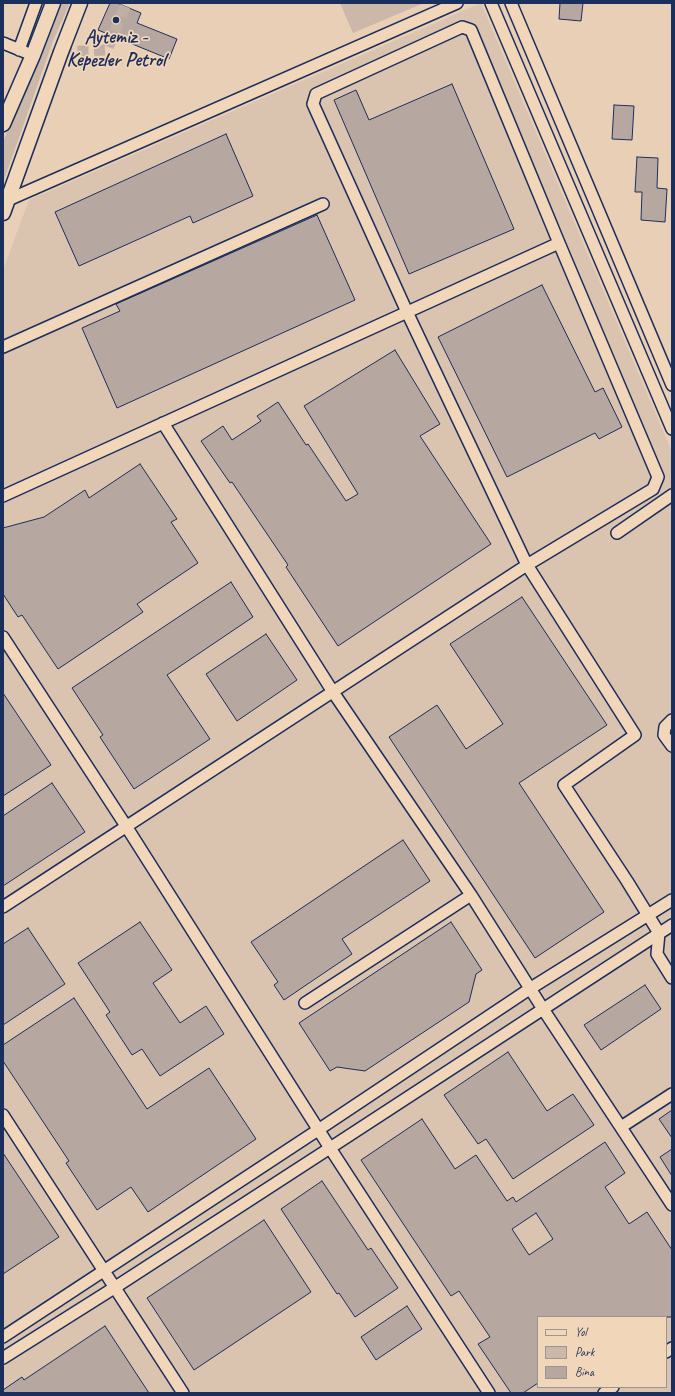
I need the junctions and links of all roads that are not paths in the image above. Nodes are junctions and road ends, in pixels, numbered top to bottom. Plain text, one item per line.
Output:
1 (36, 3) edge
2 (53, 3) edge
3 (80, 3) edge
4 (457, 3) edge
5 (491, 3) edge
6 (511, 3) edge
7 (3, 43) edge
8 (19, 50) junction
9 (33, 55) junction
10 (3, 124) edge
11 (8, 200) junction
12 (323, 204) dead end
13 (3, 213) edge
14 (559, 243) junction
15 (613, 245) junction
16 (597, 252) junction
17 (620, 262) junction
18 (604, 269) junction
19 (407, 312) junction
20 (3, 347) edge
21 (672, 385) edge
22 (163, 423) junction
23 (672, 429) edge
24 (672, 495) edge
25 (3, 496) edge
26 (617, 533) dead end
27 (527, 565) junction
28 (3, 637) edge
29 (333, 692) junction
30 (672, 720) edge
31 (672, 746) edge
32 (126, 826) junction
33 (471, 895) junction
34 (672, 900) edge
35 (3, 907) edge
36 (648, 915) junction
37 (672, 925) edge
38 (659, 933) junction
39 (672, 978) edge
40 (531, 988) junction
41 (305, 1003) dead end
42 (543, 1009) junction
43 (672, 1094) edge
44 (3, 1115) edge
45 (621, 1127) junction
46 (318, 1130) junction
47 (330, 1148) junction
48 (672, 1205) edge
49 (104, 1271) junction
50 (114, 1288) junction
51 (3, 1337) edge
52 (3, 1358) edge
53 (183, 1393) edge
54 (489, 1393) edge

1 - 8 street
2 - 9 main road
3 - 11 main road
4 - 11 street
5 - 16 street
6 - 15 street
7 - 8 street
8 - 9 street
9 - 10 main road
11 - 13 main road
12 - 20 street
14 - 19 street
14 - 19 street
14 - 27 street
15 - 16 street
15 - 17 street
16 - 18 street
17 - 18 street
17 - 21 street
18 - 23 street
19 - 22 street
19 - 27 street
22 - 25 street
22 - 29 street
24 - 26 street
27 - 29 street
27 - 36 street
28 - 32 street
29 - 32 street
29 - 33 street
30 - 31 street
32 - 35 street
32 - 46 street
33 - 40 street
33 - 41 street
34 - 36 street
36 - 38 street
36 - 40 street
37 - 38 street
38 - 39 street
38 - 42 street
40 - 42 street
40 - 46 street
42 - 45 street
42 - 47 street
43 - 45 street
44 - 49 street
45 - 48 street
46 - 47 street
46 - 49 street
47 - 50 street
47 - 54 street
49 - 50 street
49 - 51 street
50 - 52 street
50 - 53 street

